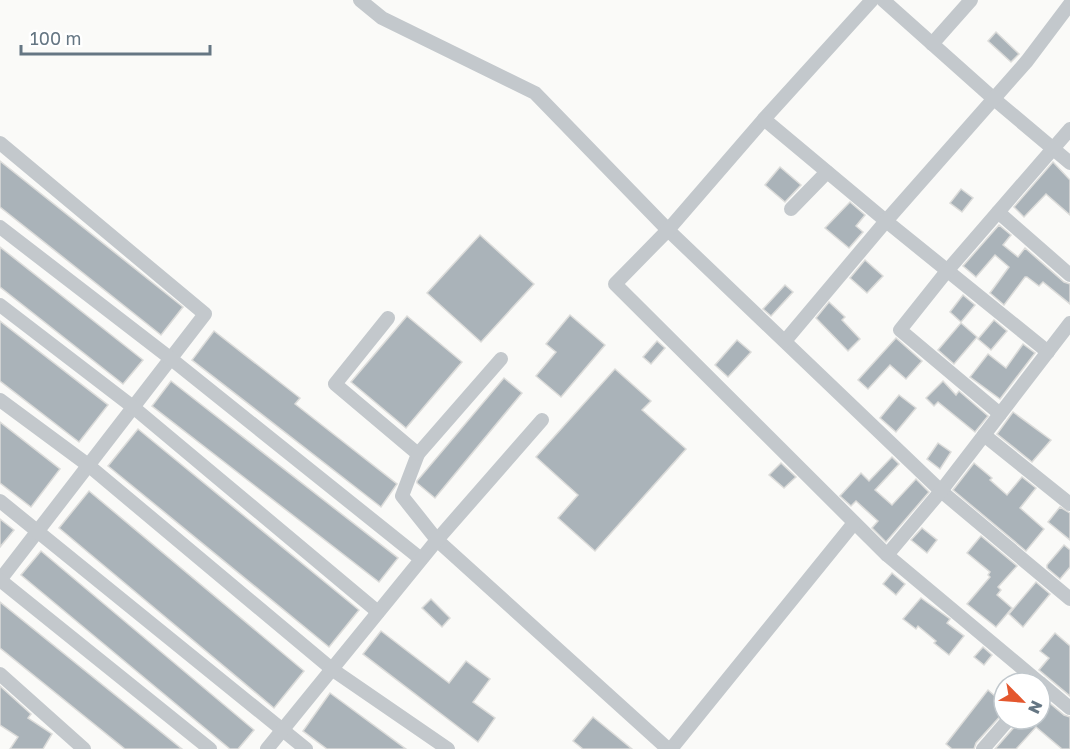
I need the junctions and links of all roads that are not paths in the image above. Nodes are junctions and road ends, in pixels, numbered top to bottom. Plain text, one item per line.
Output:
1 (360, 0) edge
2 (872, 0) edge
3 (883, 0) edge
4 (971, 0) edge
5 (1070, 4) edge
6 (932, 44) junction
7 (994, 99) junction
8 (764, 118) junction
9 (1070, 129) edge
10 (0, 143) edge
11 (1053, 149) junction
12 (1070, 163) edge
13 (827, 172) junction
14 (791, 209) dead end
15 (998, 212) junction
16 (886, 221) junction
17 (0, 227) edge
18 (668, 230) junction
19 (947, 271) junction
20 (1070, 275) edge
21 (0, 305) edge
22 (388, 318) dead end
23 (1070, 323) edge
24 (785, 341) junction
25 (1048, 352) junction
26 (170, 358) junction
27 (501, 359) dead end
28 (0, 400) edge
29 (133, 407) junction
30 (1000, 414) junction
31 (542, 420) dead end
32 (984, 435) junction
33 (418, 454) junction
34 (88, 465) junction
35 (941, 491) junction
36 (0, 501) edge
37 (1070, 504) edge
38 (854, 523) junction
39 (38, 531) junction
40 (437, 540) junction
41 (887, 555) junction
42 (421, 560) junction
43 (0, 580) edge
44 (1070, 599) edge
45 (378, 612) junction
46 (333, 670) junction
47 (1026, 671) edge
48 (0, 674) edge
49 (1052, 693) edge
50 (1070, 708) edge
51 (282, 730) junction
52 (999, 731) edge
53 (84, 749) edge
54 (210, 749) edge
55 (267, 749) edge
56 (306, 749) edge
57 (448, 749) edge
58 (669, 749) edge
59 (983, 749) edge

1 - 18 street
2 - 8 street
3 - 6 street
4 - 6 street
5 - 7 street
6 - 7 street
7 - 11 street
7 - 16 street
8 - 13 street
8 - 18 street
9 - 11 street
10 - 26 street
11 - 12 street
11 - 15 street
13 - 14 street
13 - 16 street
15 - 19 street
15 - 20 street
16 - 19 street
16 - 24 street
17 - 26 street
18 - 24 street
18 - 38 street
19 - 25 street
19 - 30 street
21 - 29 street
22 - 33 street
23 - 25 street
24 - 35 street
25 - 30 street
26 - 29 street
26 - 42 street
27 - 33 street
28 - 34 street
29 - 34 street
29 - 45 street
30 - 32 street
31 - 40 street
32 - 35 street
32 - 37 street
33 - 40 street
34 - 39 street
34 - 46 street
35 - 41 street
35 - 44 street
36 - 39 street
38 - 41 street
38 - 58 street
39 - 43 street
39 - 51 street
40 - 42 street
40 - 58 street
41 - 47 street
42 - 45 street
43 - 54 street
45 - 46 street
46 - 51 street
46 - 57 street
48 - 53 street
49 - 50 street
51 - 55 street
51 - 56 street
52 - 59 street

